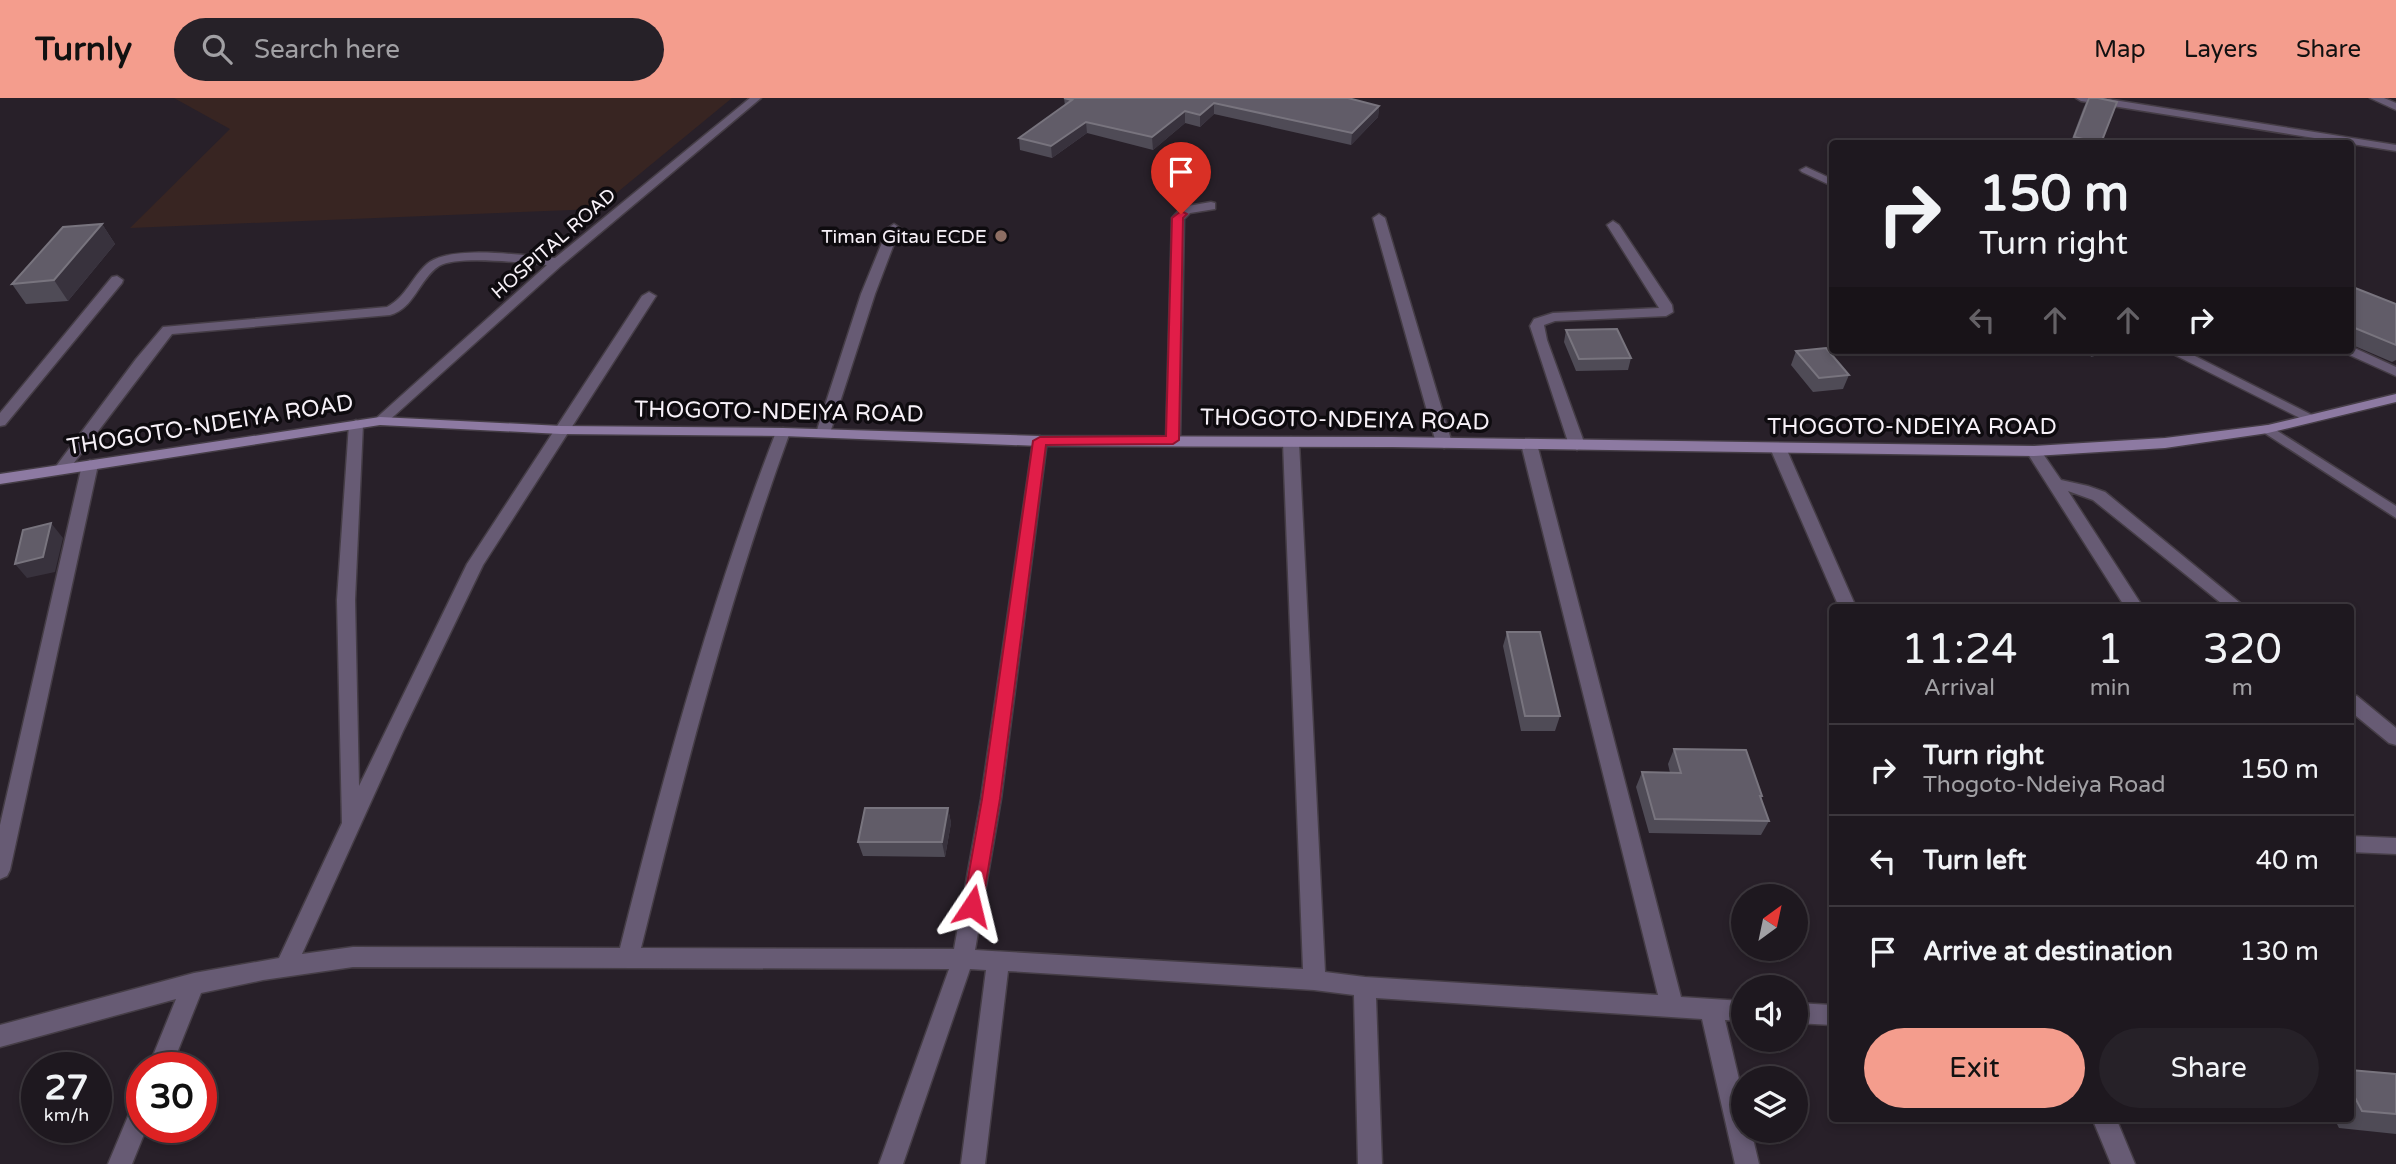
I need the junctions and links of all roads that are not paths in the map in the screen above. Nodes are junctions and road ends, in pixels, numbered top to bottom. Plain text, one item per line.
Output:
1 (756, 98) edge
2 (2081, 98) edge
3 (2375, 98) edge
4 (2396, 107) edge
5 (2346, 140) edge
6 (2354, 141) edge
7 (2396, 148) edge
8 (1806, 170) dead end
9 (1829, 182) edge
10 (1211, 206) dead end
11 (1379, 218) dead end
12 (1613, 225) dead end
13 (894, 228) dead end
14 (558, 262) junction
15 (117, 280) dead end
16 (649, 296) dead end
17 (2354, 352) edge
18 (2180, 354) edge
19 (2396, 372) edge
20 (2396, 398) edge
21 (2311, 418) junction
22 (380, 421) junction
23 (0, 422) edge
24 (356, 424) junction
25 (561, 429) junction
26 (2268, 429) junction
27 (783, 432) junction
28 (823, 433) junction
29 (1173, 440) junction
30 (1040, 441) junction
31 (1291, 442) junction
32 (1444, 443) junction
33 (1529, 444) junction
34 (1577, 445) junction
35 (1777, 448) junction
36 (2035, 451) junction
37 (90, 465) junction
38 (62, 469) junction
39 (0, 479) edge
40 (2054, 484) junction
41 (2396, 513) edge
42 (1847, 604) edge
43 (2132, 604) edge
44 (2233, 604) edge
45 (2354, 704) edge
46 (2396, 738) edge
47 (350, 826) junction
48 (2354, 845) edge
49 (2396, 845) edge
50 (0, 870) edge
51 (628, 959) junction
52 (963, 959) junction
53 (998, 962) junction
54 (286, 964) junction
55 (1314, 980) junction
56 (194, 983) junction
57 (1366, 987) junction
58 (1672, 1007) junction
59 (1711, 1010) junction
60 (1731, 1011) edge
61 (1808, 1014) edge
62 (1829, 1015) edge
63 (0, 1036) edge
64 (166, 1052) edge
65 (2106, 1122) edge
66 (129, 1143) edge
67 (120, 1164) edge
68 (891, 1164) edge
69 (973, 1164) edge
70 (1370, 1164) edge
71 (1747, 1164) edge
72 (2123, 1164) edge

1 - 14 street, HOSPITAL ROAD
2 - 5 street
3 - 4 street
6 - 7 street
8 - 9 street
10 - 29 street
11 - 32 street
12 - 34 street
13 - 28 street
14 - 22 street, HOSPITAL ROAD
14 - 38 street
15 - 23 street
16 - 25 street
17 - 19 street
18 - 21 street
20 - 21 main road, THOGOTO-NDEIYA ROAD
21 - 26 main road, THOGOTO-NDEIYA ROAD
22 - 24 main road, THOGOTO-NDEIYA ROAD
22 - 25 main road, THOGOTO-NDEIYA ROAD
24 - 37 main road, THOGOTO-NDEIYA ROAD
24 - 47 street
25 - 27 main road, THOGOTO-NDEIYA ROAD
25 - 47 street
26 - 36 main road, THOGOTO-NDEIYA ROAD
26 - 41 street
27 - 28 main road, THOGOTO-NDEIYA ROAD
27 - 51 street
28 - 30 main road, THOGOTO-NDEIYA ROAD
29 - 30 main road, THOGOTO-NDEIYA ROAD
29 - 31 main road, THOGOTO-NDEIYA ROAD
30 - 52 street
31 - 32 main road, THOGOTO-NDEIYA ROAD
31 - 55 street
32 - 33 main road, THOGOTO-NDEIYA ROAD
33 - 34 main road, THOGOTO-NDEIYA ROAD
33 - 58 street
34 - 35 main road, THOGOTO-NDEIYA ROAD
35 - 36 main road, THOGOTO-NDEIYA ROAD
35 - 42 street
36 - 40 street
37 - 38 main road, THOGOTO-NDEIYA ROAD
37 - 50 street
38 - 39 main road, THOGOTO-NDEIYA ROAD
40 - 43 street
40 - 44 street
45 - 46 street
47 - 54 street
48 - 49 street
51 - 52 street
51 - 54 street
52 - 53 street
52 - 68 street
53 - 55 street
53 - 69 street
54 - 56 street
55 - 57 street
56 - 63 street
56 - 64 street
57 - 58 street
57 - 70 street
58 - 59 street
59 - 60 street
59 - 71 street
61 - 62 street
65 - 72 street
66 - 67 street

